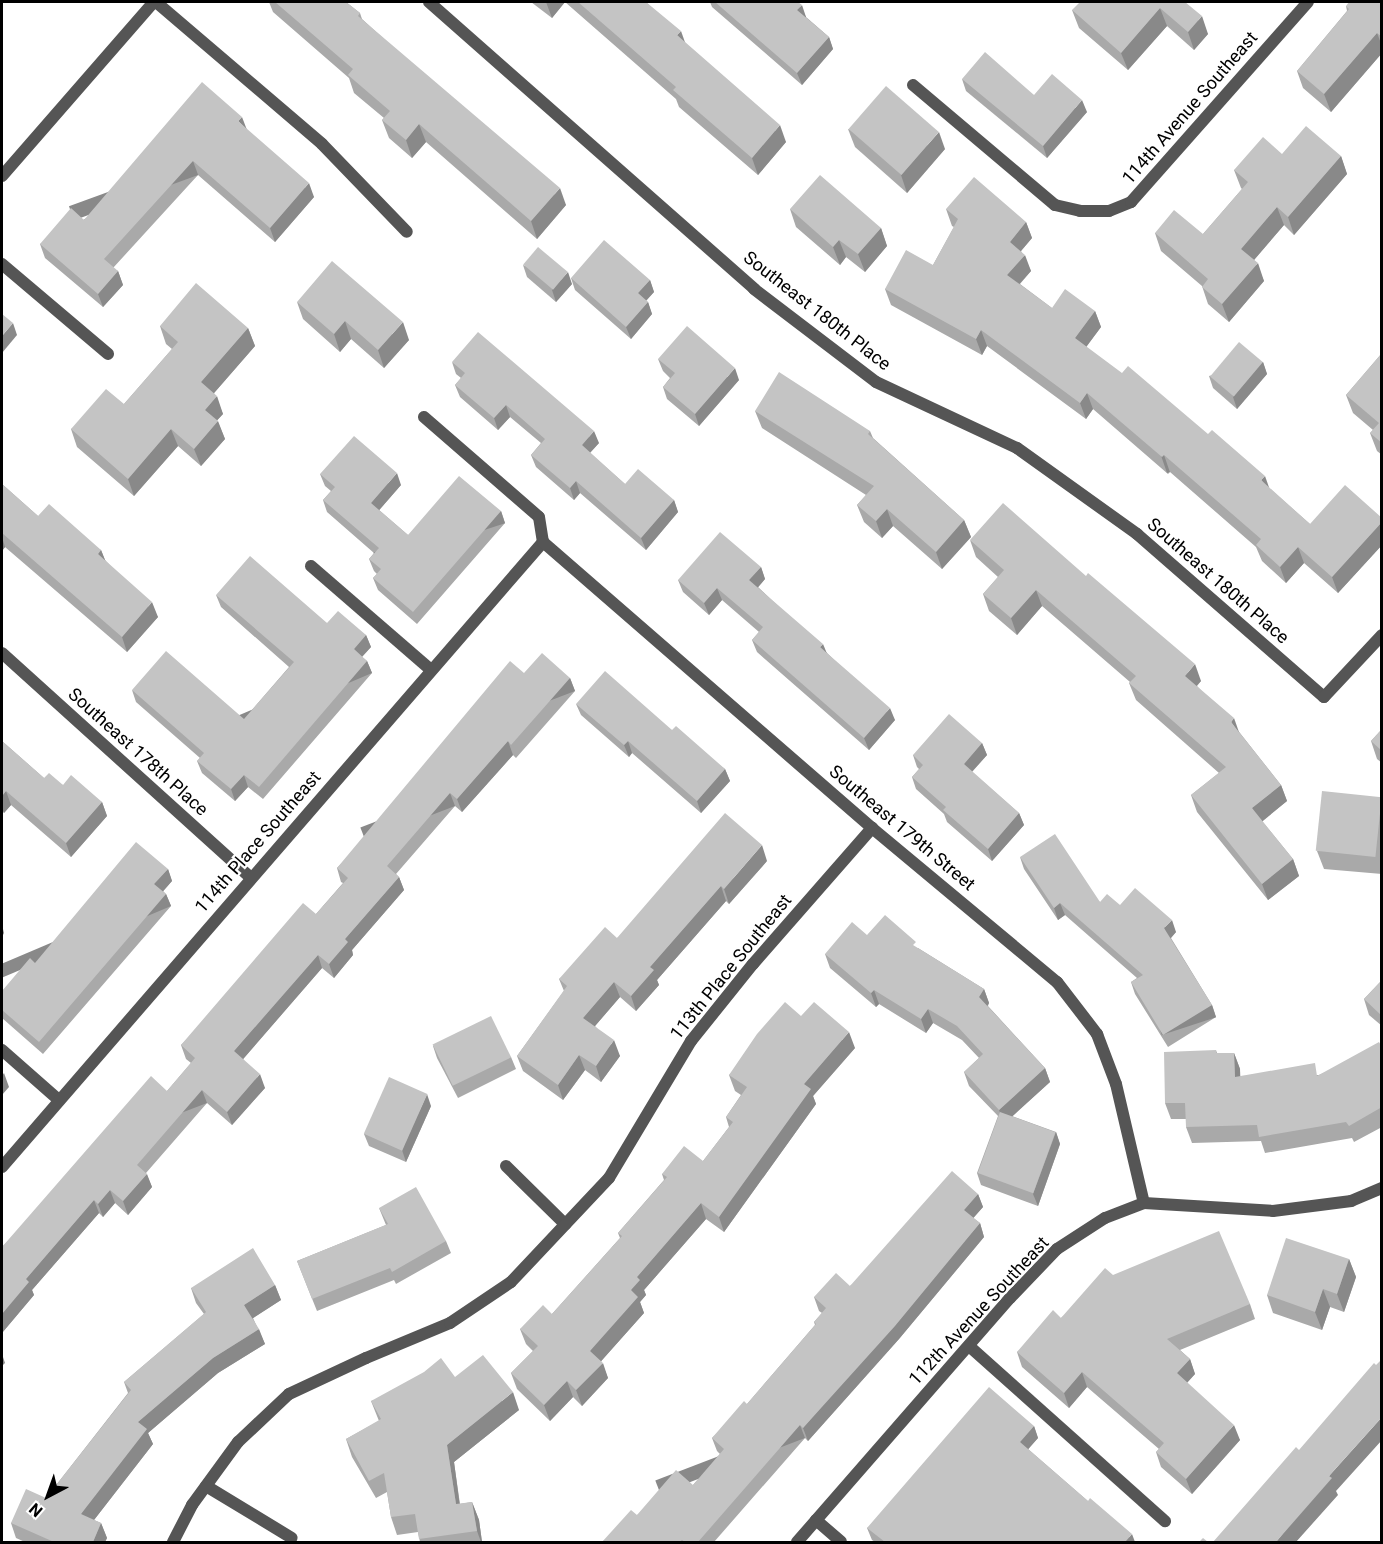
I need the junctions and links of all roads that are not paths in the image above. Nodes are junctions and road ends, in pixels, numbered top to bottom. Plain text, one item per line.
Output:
1 (155, 2) edge
2 (429, 2) edge
3 (1308, 2) edge
4 (914, 85) dead end
5 (2, 176) edge
6 (407, 232) dead end
7 (2, 264) edge
8 (108, 354) dead end
9 (424, 417) dead end
10 (543, 542) junction
11 (311, 566) dead end
12 (1382, 635) edge
13 (2, 653) edge
14 (431, 670) junction
15 (872, 828) junction
16 (251, 878) junction
17 (2, 1050) edge
18 (59, 1100) junction
19 (506, 1166) dead end
20 (2, 1167) edge
21 (1382, 1188) edge
22 (1144, 1203) junction
23 (565, 1224) junction
24 (969, 1346) junction
25 (206, 1486) junction
26 (816, 1520) junction
27 (1165, 1521) dead end
28 (292, 1538) dead end
29 (173, 1542) edge
30 (797, 1542) edge
31 (841, 1542) edge

1 - 5 street
1 - 6 street
2 - 12 street, Southeast 180th Place
3 - 4 street, 114th Avenue Southeast
7 - 8 street
9 - 10 street
10 - 14 street, 114th Place Southeast
10 - 15 street, Southeast 179th Street
11 - 14 street
13 - 16 street, Southeast 178th Place
14 - 16 street, 114th Place Southeast
15 - 22 street, Southeast 179th Street
15 - 23 street, 113th Place Southeast
16 - 18 street, 114th Place Southeast
17 - 18 street
18 - 20 street, 114th Place Southeast
19 - 23 street
21 - 22 street, 112th Avenue Southeast
22 - 24 street, 112th Avenue Southeast
23 - 25 street, 113th Place Southeast
24 - 26 street, 112th Avenue Southeast
24 - 27 street
25 - 28 street
25 - 29 street, 113th Place Southeast
26 - 30 street, 112th Avenue Southeast
26 - 31 street

